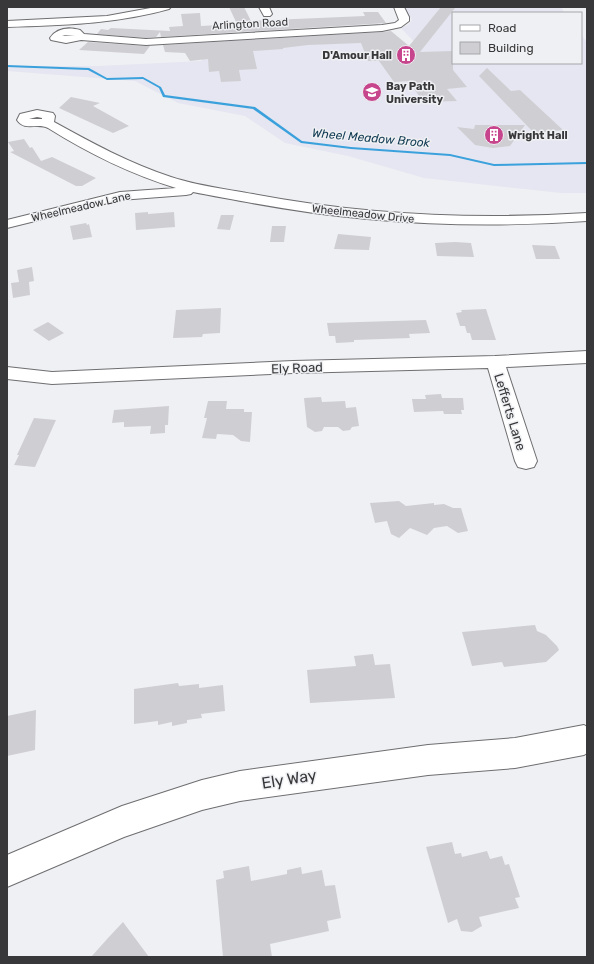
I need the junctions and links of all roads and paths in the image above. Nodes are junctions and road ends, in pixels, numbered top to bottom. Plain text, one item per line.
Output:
1 (399, 7) edge
2 (162, 8) edge
3 (7, 15) edge
4 (7, 24) edge
5 (80, 37) dead end
6 (47, 123) dead end
7 (143, 170) junction
8 (203, 190) junction
9 (120, 196) junction
10 (587, 218) edge
11 (7, 224) edge
12 (587, 357) edge
13 (495, 362) junction
14 (8, 375) edge
15 (526, 461) dead end
16 (586, 737) edge
17 (7, 870) edge

1 - 5 street, Arlington Road
2 - 3 street
2 - 4 street
6 - 7 street, Wheelmeadow Drive
7 - 8 street, Wheelmeadow Drive
7 - 9 street
8 - 9 street, Wheelmeadow Lane
8 - 10 street, Wheelmeadow Drive
9 - 11 street, Wheelmeadow Lane
12 - 13 street, Ely Road
13 - 14 street, Ely Road
13 - 15 street, Lefferts Lane
16 - 17 street, Ely Way

